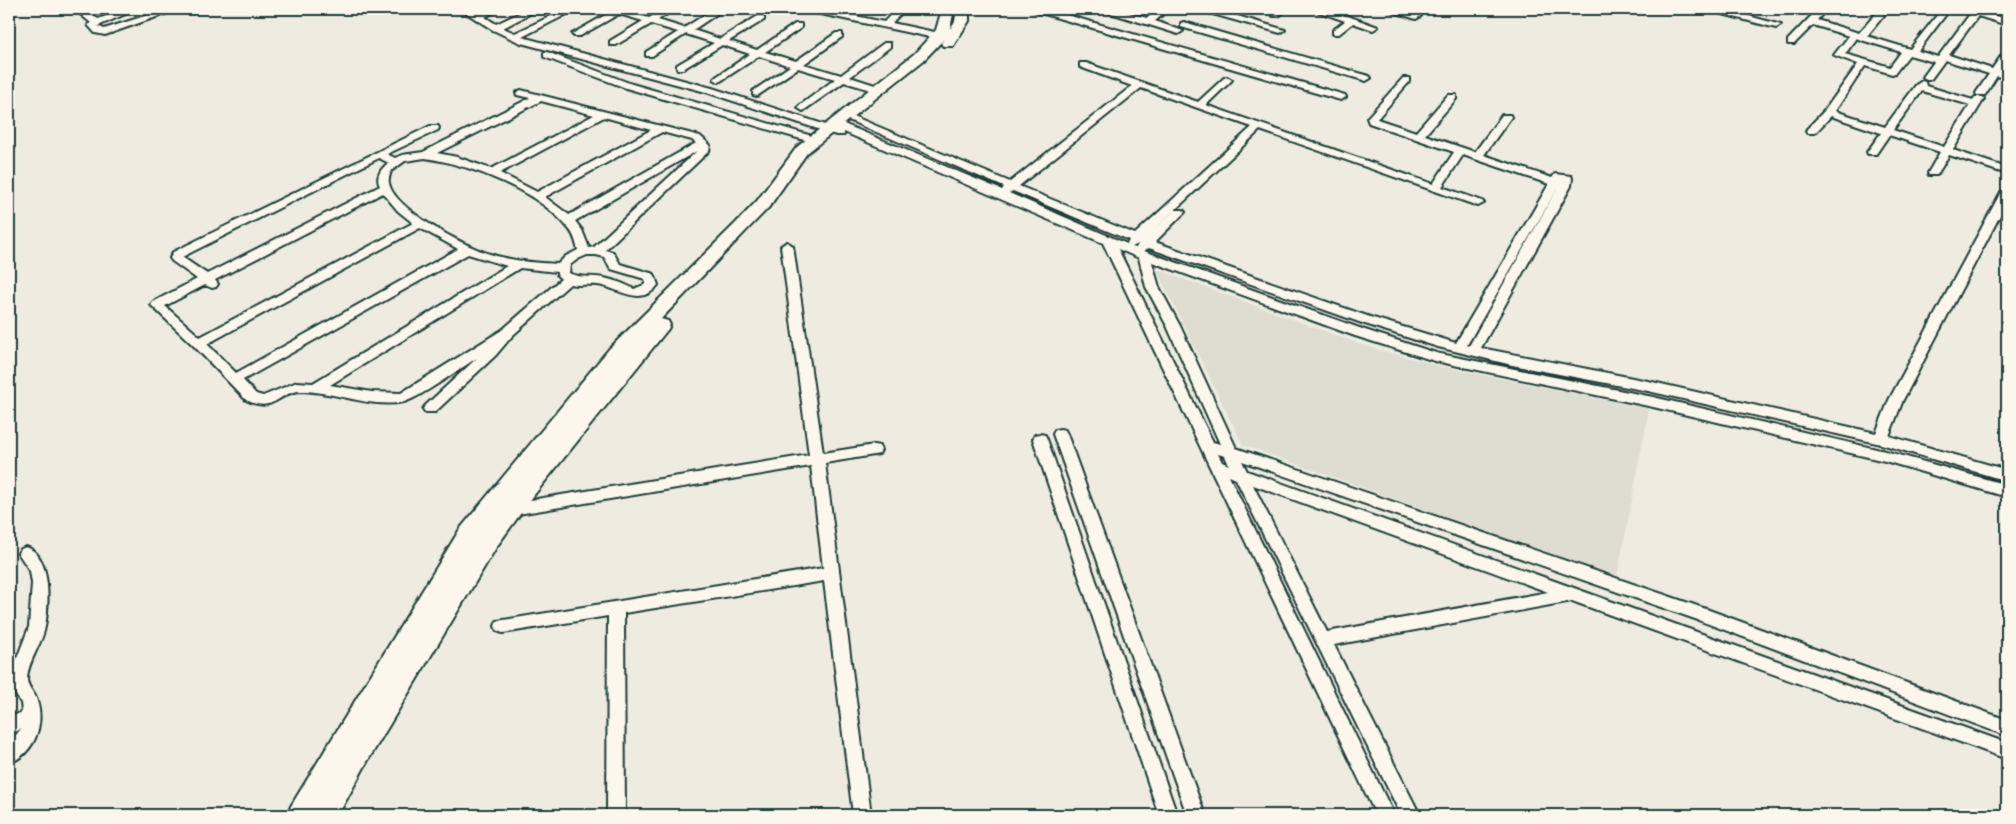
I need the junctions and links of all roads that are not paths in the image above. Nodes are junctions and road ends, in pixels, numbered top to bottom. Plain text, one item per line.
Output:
1 (78, 9) edge
2 (88, 9) edge
3 (125, 9) edge
4 (133, 9) edge
5 (175, 9) edge
6 (464, 9) edge
7 (496, 9) edge
8 (535, 9) edge
9 (573, 9) edge
10 (617, 9) edge
11 (670, 9) edge
12 (720, 9) edge
13 (817, 9) edge
14 (860, 9) edge
15 (901, 9) edge
16 (948, 9) edge
17 (963, 9) edge
18 (1037, 9) edge
19 (1106, 9) edge
20 (1165, 9) edge
21 (1320, 9) edge
22 (1394, 9) edge
23 (1718, 9) edge
24 (1823, 9) edge
25 (1885, 9) edge
26 (1946, 9) edge
27 (1962, 9) edge
28 (1977, 11) edge
29 (1063, 12) edge
30 (1384, 16) dead end
31 (1416, 16) dead end
32 (478, 17) junction
33 (850, 17) junction
34 (760, 18) dead end
35 (1134, 18) junction
36 (1192, 18) edge
37 (650, 20) junction
38 (1352, 20) junction
39 (1810, 21) junction
40 (1148, 22) junction
41 (2007, 22) edge
42 (96, 23) junction
43 (1087, 23) junction
44 (886, 24) junction
45 (1776, 25) dead end
46 (798, 26) dead end
47 (1373, 26) dead end
48 (496, 28) junction
49 (1280, 30) dead end
50 (686, 31) junction
51 (1117, 32) junction
52 (1336, 32) dead end
53 (577, 34) dead end
54 (839, 35) dead end
55 (939, 36) junction
56 (1858, 36) junction
57 (514, 37) junction
58 (524, 41) junction
59 (613, 42) dead end
60 (722, 42) junction
61 (1791, 42) dead end
62 (1162, 44) junction
63 (887, 45) dead end
64 (1909, 52) junction
65 (759, 53) junction
66 (649, 54) dead end
67 (2007, 54) edge
68 (1942, 59) junction
69 (798, 64) junction
70 (1082, 65) dead end
71 (1860, 66) dead end
72 (680, 67) dead end
73 (1995, 72) junction
74 (2007, 76) edge
75 (844, 78) junction
76 (1366, 78) dead end
77 (719, 80) dead end
78 (1227, 80) dead end
79 (1406, 80) dead end
80 (1134, 83) junction
81 (1923, 83) junction
82 (878, 89) junction
83 (521, 93) dead end
84 (757, 94) dead end
85 (1340, 97) dead end
86 (1452, 97) dead end
87 (542, 99) junction
88 (1979, 99) junction
89 (1199, 106) junction
90 (804, 108) dead end
91 (1828, 112) junction
92 (596, 113) junction
93 (1506, 117) dead end
94 (654, 127) junction
95 (838, 127) junction
96 (434, 128) dead end
97 (1263, 128) junction
98 (1811, 131) dead end
99 (1886, 131) junction
100 (1418, 137) junction
101 (703, 143) junction
102 (1460, 151) junction
103 (1946, 151) junction
104 (1872, 152) dead end
105 (379, 154) junction
106 (432, 155) junction
107 (1477, 157) junction
108 (395, 162) junction
109 (488, 171) junction
110 (2007, 171) edge
111 (1933, 173) dead end
112 (1560, 184) junction
113 (1002, 188) junction
114 (1436, 188) junction
115 (386, 191) junction
116 (2007, 192) edge
117 (533, 194) junction
118 (1478, 203) dead end
119 (417, 220) junction
120 (568, 221) junction
121 (1108, 240) junction
122 (787, 246) dead end
123 (462, 247) junction
124 (1139, 248) junction
125 (591, 251) junction
126 (525, 266) junction
127 (565, 274) junction
128 (209, 281) junction
129 (651, 287) junction
130 (674, 294) junction
131 (159, 307) joint
132 (507, 333) junction
133 (196, 340) junction
134 (1459, 348) junction
135 (1473, 351) junction
136 (232, 377) junction
137 (321, 388) junction
138 (430, 410) dead end
139 (1060, 434) dead end
140 (1040, 439) dead end
141 (1881, 440) junction
142 (1207, 446) junction
143 (874, 450) dead end
144 (1231, 452) junction
145 (817, 459) junction
146 (1217, 466) junction
147 (1240, 473) junction
148 (2007, 475) edge
149 (2007, 491) edge
150 (502, 506) junction
151 (26, 553) dead end
152 (832, 573) junction
153 (1575, 594) junction
154 (616, 607) junction
155 (502, 626) dead end
156 (1324, 640) junction
157 (32, 715) junction
158 (9, 727) edge
159 (2007, 728) edge
160 (2007, 751) edge
161 (9, 755) edge
162 (301, 815) edge
163 (324, 815) edge
164 (616, 815) edge
165 (862, 815) edge
166 (1168, 815) edge
167 (1196, 815) edge
168 (1385, 815) edge
169 (1411, 815) edge

1 - 42 street
2 - 3 street
4 - 42 street
5 - 42 street
6 - 32 street
7 - 32 street
8 - 48 street
9 - 57 street
10 - 37 street
10 - 53 street
11 - 37 street
12 - 50 street
13 - 33 street
14 - 33 street
15 - 44 street
16 - 55 main road
17 - 95 main road
18 - 29 street
19 - 35 street
19 - 43 street
20 - 40 street
21 - 38 street
22 - 30 street
22 - 31 street
23 - 45 street
24 - 39 street
25 - 56 street
26 - 64 street
27 - 28 street
28 - 41 street
28 - 68 street
29 - 43 street
32 - 48 street
33 - 44 street
34 - 60 street
35 - 40 street
35 - 51 street
36 - 40 street
36 - 49 street
36 - 62 street
36 - 76 street
37 - 50 street
37 - 59 street
38 - 47 street
38 - 52 street
39 - 56 street
39 - 61 street
43 - 51 street
44 - 55 street
46 - 65 street
48 - 57 street
50 - 60 street
50 - 66 street
51 - 62 street
54 - 69 street
55 - 82 main road
56 - 64 street
56 - 64 street
57 - 58 street
58 - 95 street
58 - 95 street
60 - 65 street
60 - 72 street
62 - 85 street
63 - 75 street
64 - 68 street
65 - 69 street
65 - 77 street
67 - 73 street
68 - 73 street
68 - 81 street
69 - 75 street
69 - 84 street
70 - 80 street
71 - 91 street
73 - 74 street
73 - 88 street
75 - 82 street
75 - 90 street
78 - 89 street
79 - 100 street
80 - 89 street
80 - 113 street
81 - 88 street
81 - 99 street
82 - 95 main road
83 - 87 street
86 - 100 street
87 - 92 street
87 - 106 street
88 - 103 street
89 - 97 street
91 - 98 street
91 - 99 street
92 - 94 street
92 - 109 street
93 - 107 street
94 - 101 street
94 - 117 street
95 - 113 street
95 - 130 main road
95 - 150 main road
96 - 105 street
97 - 114 street
97 - 124 street
99 - 103 street
99 - 104 street
100 - 102 street
101 - 120 street
101 - 125 street
102 - 107 street
102 - 114 street
103 - 110 street
103 - 111 street
105 - 108 street
105 - 128 street
106 - 108 street
106 - 109 street
107 - 112 street
108 - 115 street
109 - 117 street
112 - 134 street
112 - 135 street
113 - 121 street
113 - 124 street
114 - 118 street
115 - 119 street
115 - 128 street
116 - 141 street
117 - 120 street
119 - 123 street
119 - 133 street
120 - 125 street
121 - 124 street
121 - 142 street
122 - 145 street
123 - 126 street
123 - 136 street
124 - 134 street
124 - 144 street
124 - 149 street
125 - 127 street
125 - 129 street
126 - 127 street
126 - 137 street
127 - 129 street
127 - 132 street
128 - 131 street
129 - 130 street
130 - 150 main road
131 - 133 street
132 - 137 street
132 - 138 street
133 - 136 street
134 - 135 street
135 - 141 street
136 - 137 street
139 - 167 street
140 - 166 street
141 - 148 street
142 - 144 street
142 - 146 street
143 - 145 street
144 - 147 street
144 - 159 street
145 - 150 street
145 - 152 street
146 - 147 street
146 - 168 street
147 - 153 street
147 - 156 street
150 - 162 main road
150 - 163 main road
151 - 157 street
152 - 154 street
152 - 165 street
153 - 156 street
153 - 160 street
154 - 155 street
154 - 164 street
156 - 169 street
157 - 158 street
157 - 161 street

